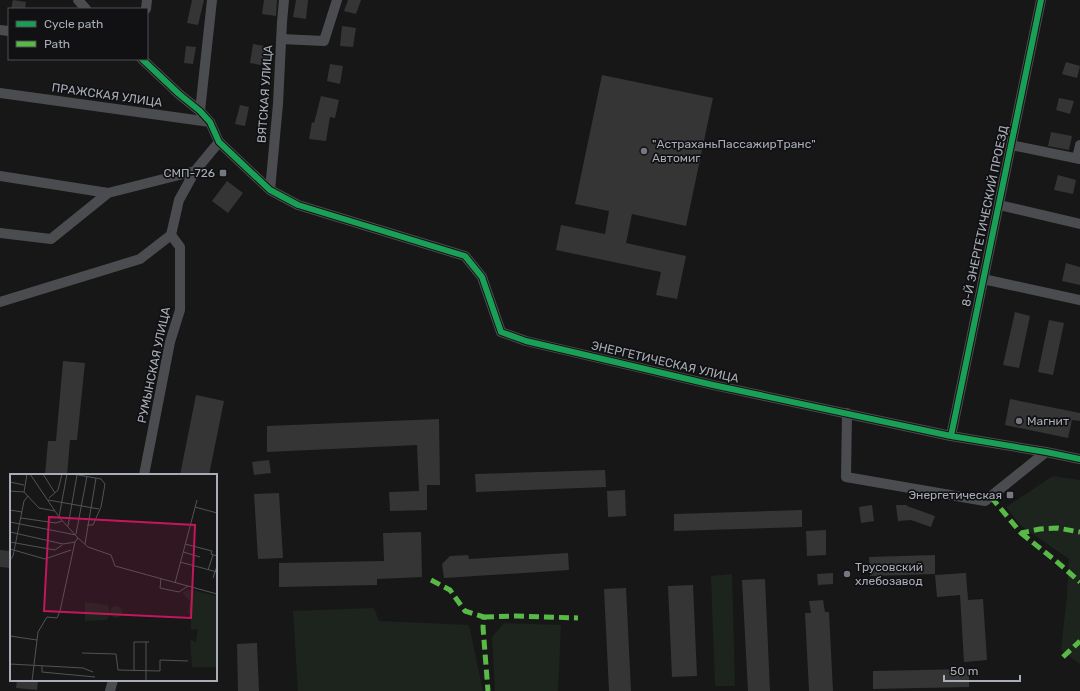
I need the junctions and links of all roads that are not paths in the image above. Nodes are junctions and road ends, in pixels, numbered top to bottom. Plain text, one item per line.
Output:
1 (78, 0) edge
2 (212, 0) edge
3 (284, 0) edge
4 (337, 0) edge
5 (1041, 0) edge
6 (85, 8) edge
7 (281, 39) junction
8 (143, 60) edge
9 (0, 93) edge
10 (200, 111) junction
11 (210, 122) junction
12 (219, 142) junction
13 (1011, 145) junction
14 (1080, 145) edge
15 (1078, 158) edge
16 (195, 171) junction
17 (0, 176) edge
18 (270, 190) junction
19 (108, 193) junction
20 (998, 206) junction
21 (1080, 224) edge
22 (0, 233) edge
23 (171, 235) junction
24 (983, 279) junction
25 (1080, 300) edge
26 (0, 302) edge
27 (847, 413) junction
28 (951, 436) junction
29 (1046, 452) junction
30 (1080, 459) edge
31 (144, 474) edge
32 (113, 681) edge
33 (110, 691) edge

1 - 6 street
2 - 10 street
3 - 7 street, ВЯТСКАЯ УЛИЦА
4 - 7 street
5 - 13 street, 8-Й ЭНЕРГЕТИЧЕСКИЙ ПРОЕЗД
7 - 18 street, ВЯТСКАЯ УЛИЦА
8 - 10 street
9 - 11 street, ПРАЖСКАЯ УЛИЦА
10 - 11 street
11 - 12 street
12 - 16 street
12 - 18 street
13 - 15 street
13 - 20 street, 8-Й ЭНЕРГЕТИЧЕСКИЙ ПРОЕЗД
14 - 15 street
16 - 19 street
16 - 23 street
17 - 19 street
18 - 27 street, ЭНЕРГЕТИЧЕСКАЯ УЛИЦА
19 - 22 street
20 - 21 street
20 - 24 street, 8-Й ЭНЕРГЕТИЧЕСКИЙ ПРОЕЗД
23 - 26 street
23 - 31 street, РУМЫНСКАЯ УЛИЦА
24 - 25 street
24 - 28 street, 8-Й ЭНЕРГЕТИЧЕСКИЙ ПРОЕЗД
27 - 28 street, ЭНЕРГЕТИЧЕСКАЯ УЛИЦА
27 - 29 street
28 - 29 street, ЭНЕРГЕТИЧЕСКАЯ УЛИЦА
29 - 30 street, ЭНЕРГЕТИЧЕСКАЯ УЛИЦА
32 - 33 street

